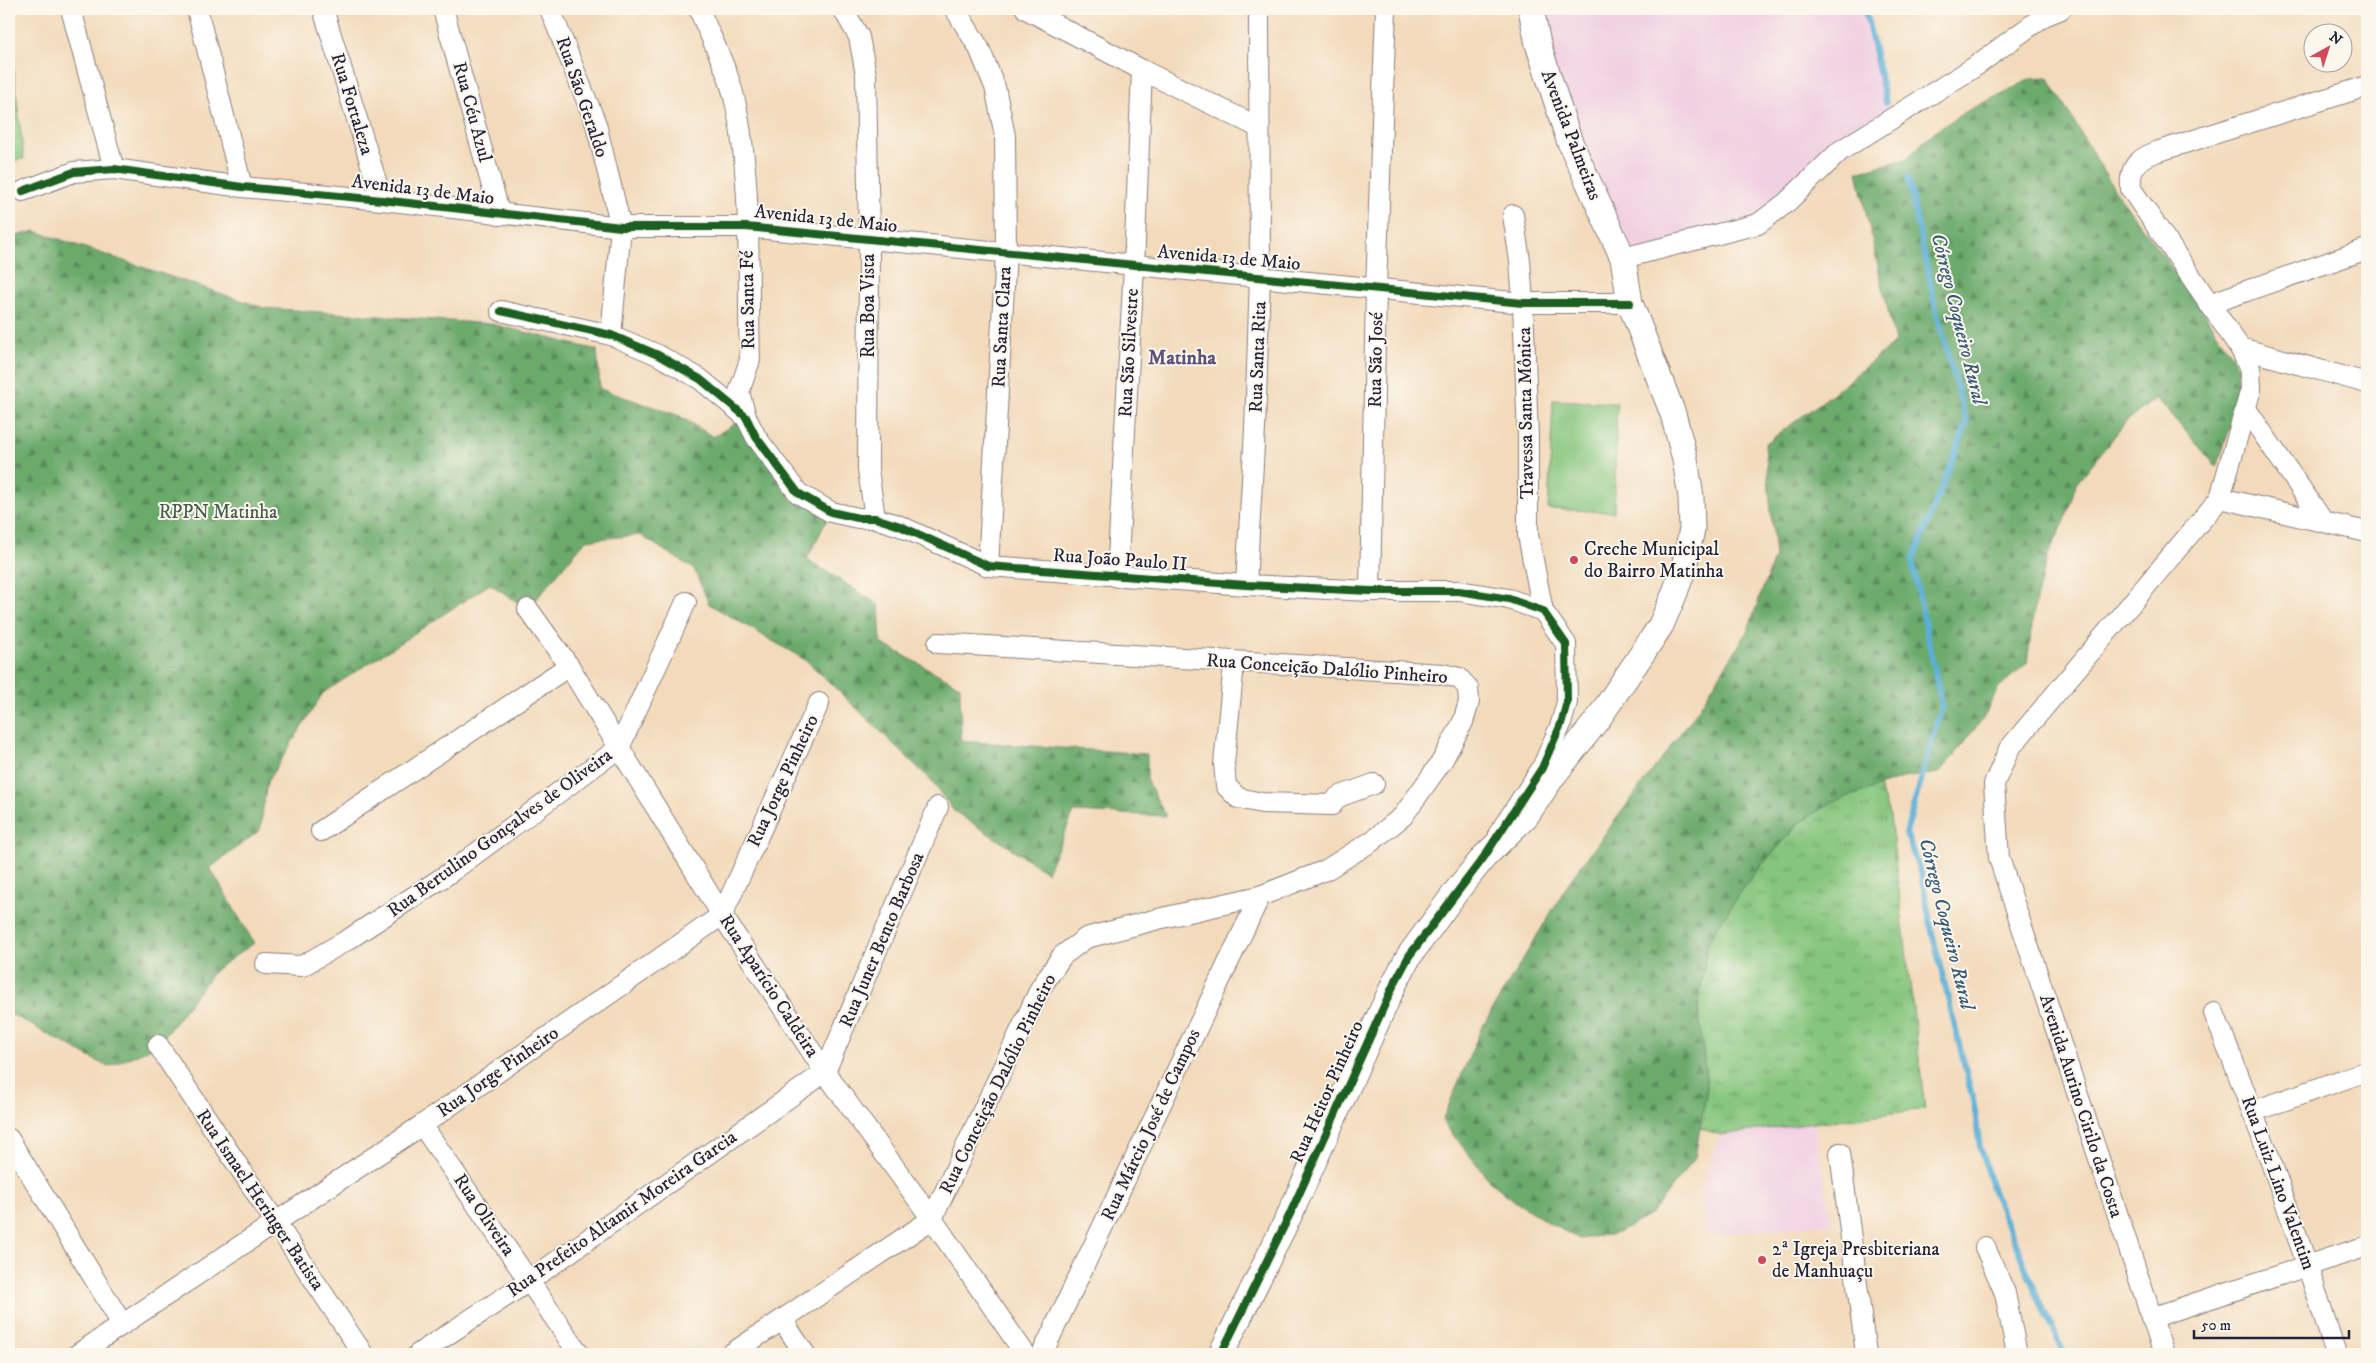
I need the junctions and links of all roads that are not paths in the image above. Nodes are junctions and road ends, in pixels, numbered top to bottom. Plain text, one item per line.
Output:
1 (71, 9) edge
2 (197, 9) edge
3 (322, 9) edge
4 (443, 9) edge
5 (550, 9) edge
6 (699, 9) edge
7 (843, 9) edge
8 (954, 9) edge
9 (1026, 9) edge
10 (1259, 9) edge
11 (1386, 9) edge
12 (1530, 9) edge
13 (2061, 9) edge
14 (1142, 70) junction
15 (2367, 86) edge
16 (1258, 127) junction
17 (114, 169) junction
18 (242, 187) junction
19 (23, 191) dead end
20 (382, 200) junction
21 (1514, 214) dead end
22 (500, 215) junction
23 (621, 227) junction
24 (746, 227) junction
25 (869, 240) junction
26 (2367, 249) edge
27 (1006, 252) junction
28 (1623, 258) junction
29 (1134, 266) junction
30 (1260, 276) junction
31 (1376, 290) junction
32 (1522, 303) junction
33 (1630, 303) junction
34 (2210, 304) junction
35 (501, 311) dead end
36 (611, 335) junction
37 (2240, 348) junction
38 (2367, 383) edge
39 (2246, 409) junction
40 (746, 417) junction
41 (2220, 498) junction
42 (875, 518) junction
43 (2323, 521) junction
44 (2367, 532) edge
45 (988, 566) junction
46 (1117, 577) junction
47 (1246, 585) junction
48 (1370, 591) junction
49 (686, 602) dead end
50 (528, 608) dead end
51 (1543, 611) junction
52 (938, 643) dead end
53 (1234, 663) junction
54 (569, 666) junction
55 (819, 703) dead end
56 (619, 748) junction
57 (1374, 784) dead end
58 (938, 808) dead end
59 (322, 831) dead end
60 (1484, 857) junction
61 (1260, 896) junction
62 (722, 915) junction
63 (266, 964) dead end
64 (2214, 1013) dead end
65 (158, 1046) dead end
66 (2367, 1071) edge
67 (825, 1072) junction
68 (2254, 1111) junction
69 (422, 1125) junction
70 (9, 1139) edge
71 (1840, 1153) dead end
72 (932, 1219) junction
73 (274, 1222) junction
74 (2367, 1246) edge
75 (1985, 1247) dead end
76 (2308, 1265) junction
77 (529, 1281) junction
78 (2151, 1318) junction
79 (782, 1320) junction
80 (122, 1324) junction
81 (78, 1354) edge
82 (364, 1354) edge
83 (418, 1354) edge
84 (579, 1354) edge
85 (731, 1354) edge
86 (805, 1354) edge
87 (1025, 1354) edge
88 (1042, 1354) edge
89 (1221, 1354) edge
90 (1866, 1354) edge
91 (2017, 1354) edge
92 (2164, 1354) edge
93 (2336, 1354) edge

1 - 17 street
2 - 18 street
3 - 20 street, Rua Fortaleza
4 - 22 street, Rua Céu Azul
5 - 23 street, Rua São Geraldo
6 - 24 street, Rua Santa Fé
7 - 25 street, Rua Boa Vista
8 - 27 street, Rua Santa Clara
9 - 14 street
10 - 16 street, Rua Santa Rita
11 - 31 street, Rua São José
12 - 28 street, Avenida Palmeiras
13 - 28 street
14 - 16 street
14 - 29 street, Rua São Silvestre
15 - 34 street
16 - 30 street, Rua Santa Rita
17 - 18 street, Avenida 13 de Maio
17 - 19 street, Avenida 13 de Maio
18 - 20 street, Avenida 13 de Maio
20 - 22 street, Avenida 13 de Maio
21 - 32 street, Travessa Santa Mônica
22 - 23 street, Avenida 13 de Maio
23 - 24 street, Avenida 13 de Maio
23 - 36 street, Rua São Geraldo
24 - 25 street, Avenida 13 de Maio
24 - 40 street, Rua Santa Fé
25 - 27 street, Avenida 13 de Maio
25 - 42 street, Rua Boa Vista
26 - 34 street
27 - 29 street, Avenida 13 de Maio
27 - 45 street, Rua Santa Clara
28 - 33 street, Avenida Palmeiras
29 - 30 street, Avenida 13 de Maio
29 - 46 street, Rua São Silvestre
30 - 31 street, Avenida 13 de Maio
30 - 47 street, Rua Santa Rita
31 - 32 street, Avenida 13 de Maio
31 - 48 street, Rua São José
32 - 33 street, Avenida 13 de Maio
32 - 51 street, Travessa Santa Mônica
33 - 60 street, Rua Heitor Pinheiro
34 - 37 street
35 - 36 street, Rua João Paulo II
36 - 40 street, Rua João Paulo II
37 - 38 street
37 - 39 street
39 - 41 street
39 - 43 street
40 - 42 street, Rua João Paulo II
41 - 43 street
41 - 78 street, Avenida Aurino Cirilo da Costa
42 - 45 street, Rua João Paulo II
43 - 44 street
45 - 46 street, Rua João Paulo II
46 - 47 street, Rua João Paulo II
47 - 48 street, Rua João Paulo II
48 - 51 street, Rua João Paulo II
49 - 56 street, Rua Bertulino Gonçalves de Oliveira
50 - 54 street, Rua Aparício Caldeira
51 - 60 street
52 - 53 street, Rua Conceição Dalólio Pinheiro
53 - 57 street
53 - 61 street, Rua Conceição Dalólio Pinheiro
54 - 56 street, Rua Aparício Caldeira
54 - 59 street
55 - 62 street, Rua Jorge Pinheiro
56 - 62 street, Rua Aparício Caldeira
56 - 63 street, Rua Bertulino Gonçalves de Oliveira
58 - 67 street, Rua Juner Bento Barbosa
60 - 89 street, Rua Heitor Pinheiro
61 - 72 street, Rua Conceição Dalólio Pinheiro
61 - 88 street, Rua Márcio José de Campos
62 - 67 street, Rua Aparício Caldeira
62 - 69 street, Rua Jorge Pinheiro
64 - 68 street, Rua Luiz Lino Valentim
65 - 73 street, Rua Ismael Heringer Batista
66 - 68 street
67 - 72 street, Rua Aparício Caldeira
67 - 77 street, Rua Prefeito Altamir Moreira Garcia
68 - 76 street, Rua Luiz Lino Valentim
69 - 73 street, Rua Jorge Pinheiro
69 - 77 street, Rua Oliveira
70 - 80 street
71 - 90 street
72 - 79 street
72 - 87 street, Rua Aparício Caldeira
73 - 80 street, Rua Jorge Pinheiro
73 - 82 street, Rua Ismael Heringer Batista
74 - 76 street
75 - 91 street
76 - 78 street
76 - 93 street, Rua Luiz Lino Valentim
77 - 83 street, Rua Prefeito Altamir Moreira Garcia
77 - 84 street, Rua Oliveira
78 - 92 street, Avenida Aurino Cirilo da Costa
79 - 85 street
79 - 86 street
80 - 81 street, Rua Jorge Pinheiro

